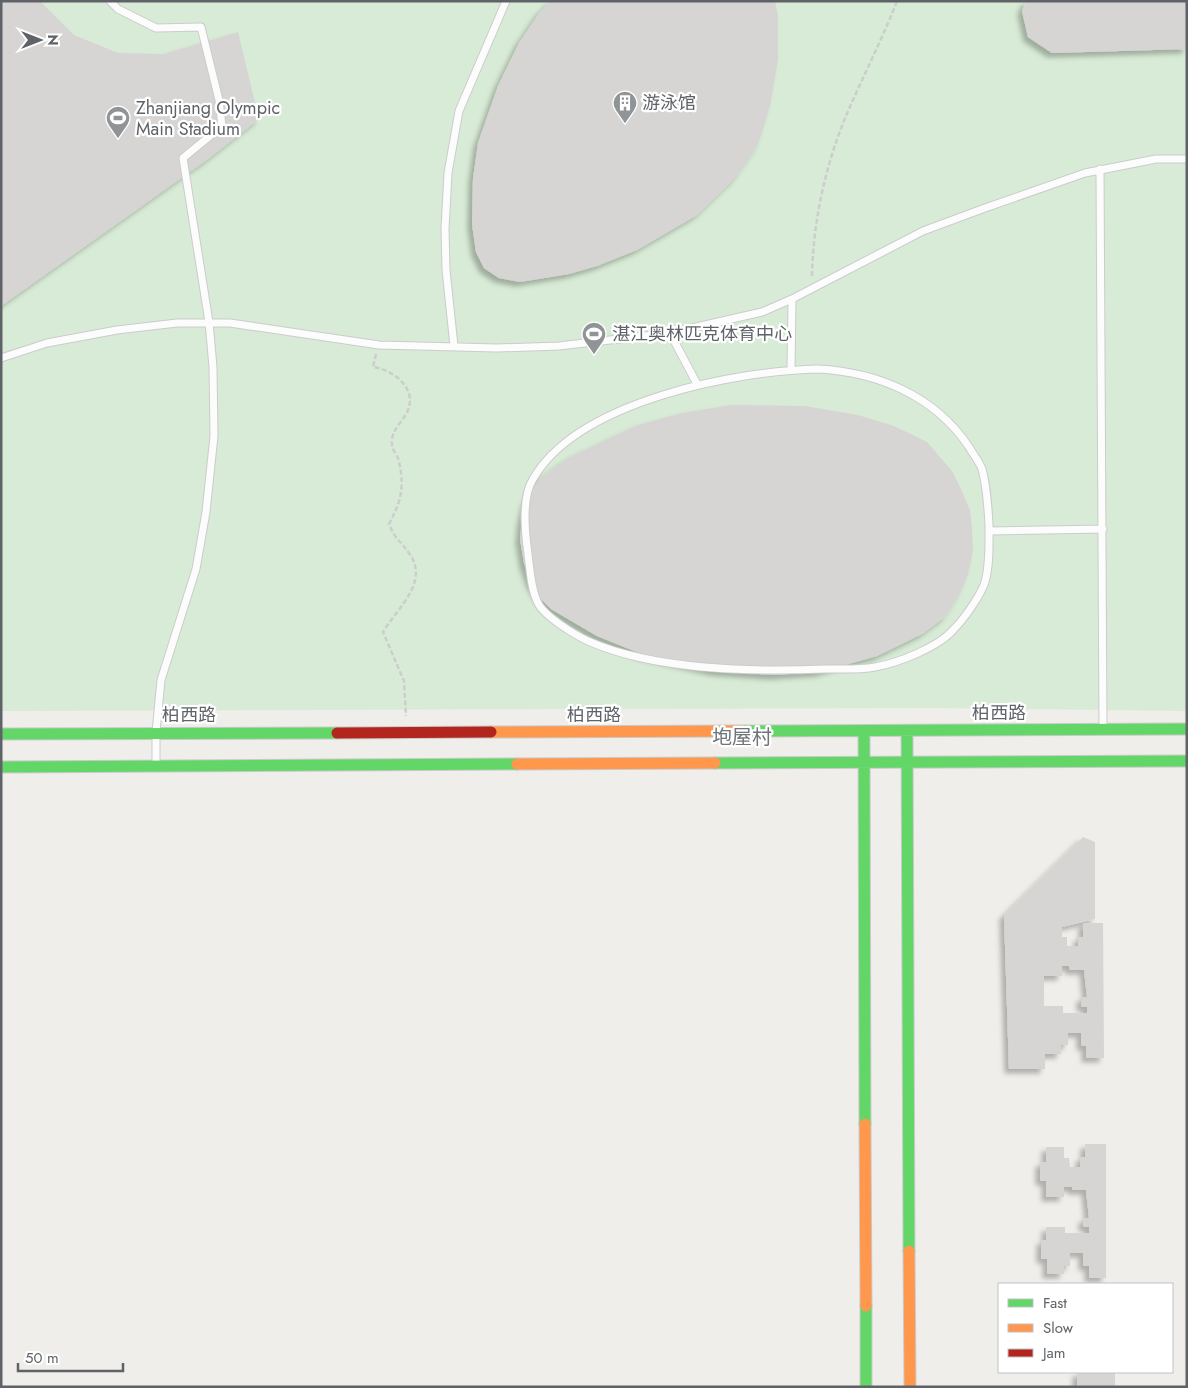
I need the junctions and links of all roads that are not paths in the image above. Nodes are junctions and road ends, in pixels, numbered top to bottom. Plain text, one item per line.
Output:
1 (110, 1) edge
2 (506, 1) edge
3 (1187, 159) edge
4 (1100, 169) junction
5 (792, 300) junction
6 (209, 322) junction
7 (670, 333) junction
8 (454, 346) junction
9 (1, 358) edge
10 (791, 370) junction
11 (697, 384) junction
12 (1103, 528) junction
13 (989, 531) junction
14 (1187, 729) edge
15 (1103, 730) junction
16 (864, 731) junction
17 (906, 731) junction
18 (156, 732) junction
19 (1, 734) edge
20 (1187, 762) edge
21 (865, 764) junction
22 (906, 764) junction
23 (156, 766) junction
24 (1, 767) edge
25 (866, 1387) edge
26 (910, 1387) edge

1 - 6 lane
2 - 8 lane
3 - 4 lane
4 - 5 lane
4 - 12 lane
5 - 7 lane
5 - 10 lane
6 - 8 lane
6 - 9 lane
6 - 18 lane
7 - 8 lane
7 - 11 lane
10 - 11 lane
10 - 13 lane
11 - 13 lane
12 - 13 lane
12 - 15 lane
14 - 15 main road, 柏西路
15 - 17 main road, 柏西路
16 - 17 main road, 柏西路
16 - 18 main road, 柏西路
16 - 21 main road
17 - 22 main road
18 - 19 main road, 柏西路
18 - 23 lane
20 - 22 main road
21 - 22 main road
21 - 23 main road
21 - 25 main road
22 - 26 main road
23 - 24 main road

